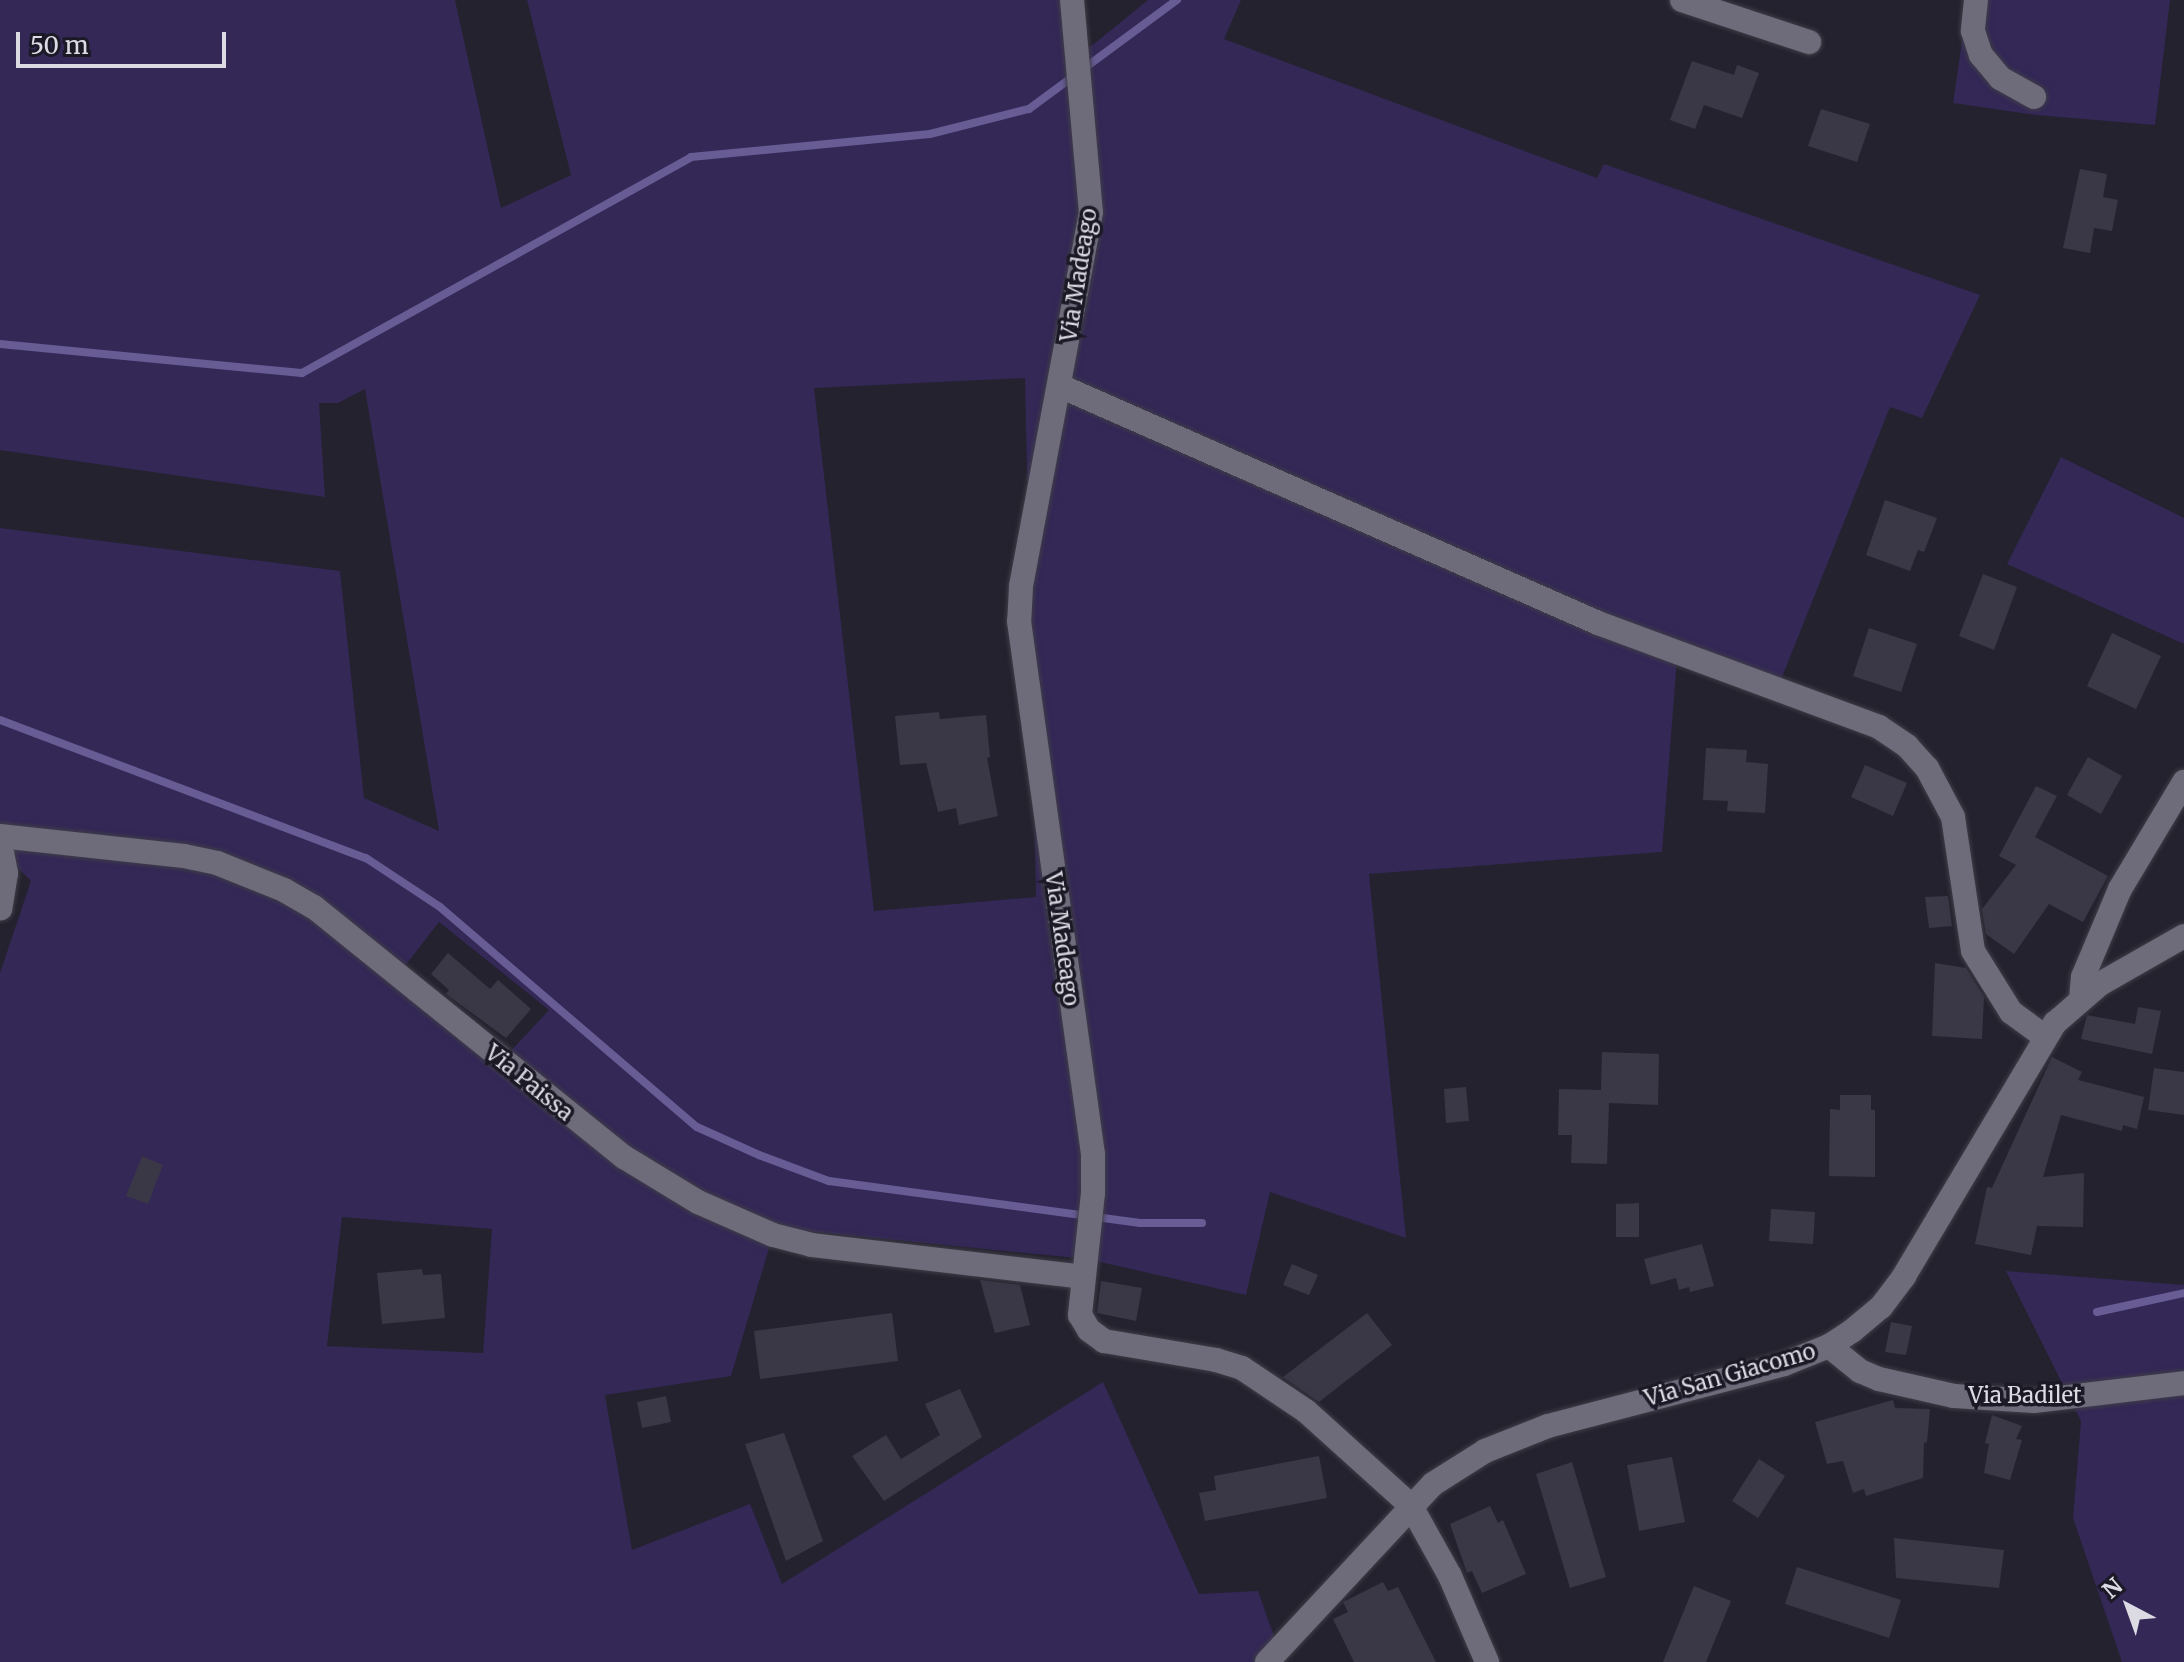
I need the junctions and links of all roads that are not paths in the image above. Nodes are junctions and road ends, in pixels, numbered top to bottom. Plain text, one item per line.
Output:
1 (1072, 0) edge
2 (1682, 0) edge
3 (1976, 0) edge
4 (1809, 42) dead end
5 (2034, 97) dead end
6 (1060, 386) junction
7 (2184, 782) edge
8 (0, 836) edge
9 (0, 842) edge
10 (0, 909) edge
11 (2184, 936) edge
12 (2081, 999) junction
13 (2045, 1037) junction
14 (1083, 1277) junction
15 (1829, 1346) junction
16 (2184, 1383) edge
17 (1411, 1506) junction
18 (1267, 1662) edge
19 (1487, 1662) edge

1 - 6 street, Via Madeago
2 - 4 street
3 - 5 street
6 - 13 street
6 - 14 street, Via Madeago
7 - 12 street
8 - 14 street, Via Paissa
9 - 10 street
11 - 12 street, Via San Giacomo
12 - 13 street, Via San Giacomo
13 - 15 street, Via San Giacomo
14 - 17 street, Via Madeago
15 - 16 street, Via Badilet
15 - 17 street, Via San Giacomo
17 - 18 street, Via San Giacomo
17 - 19 street, Via Madeago

